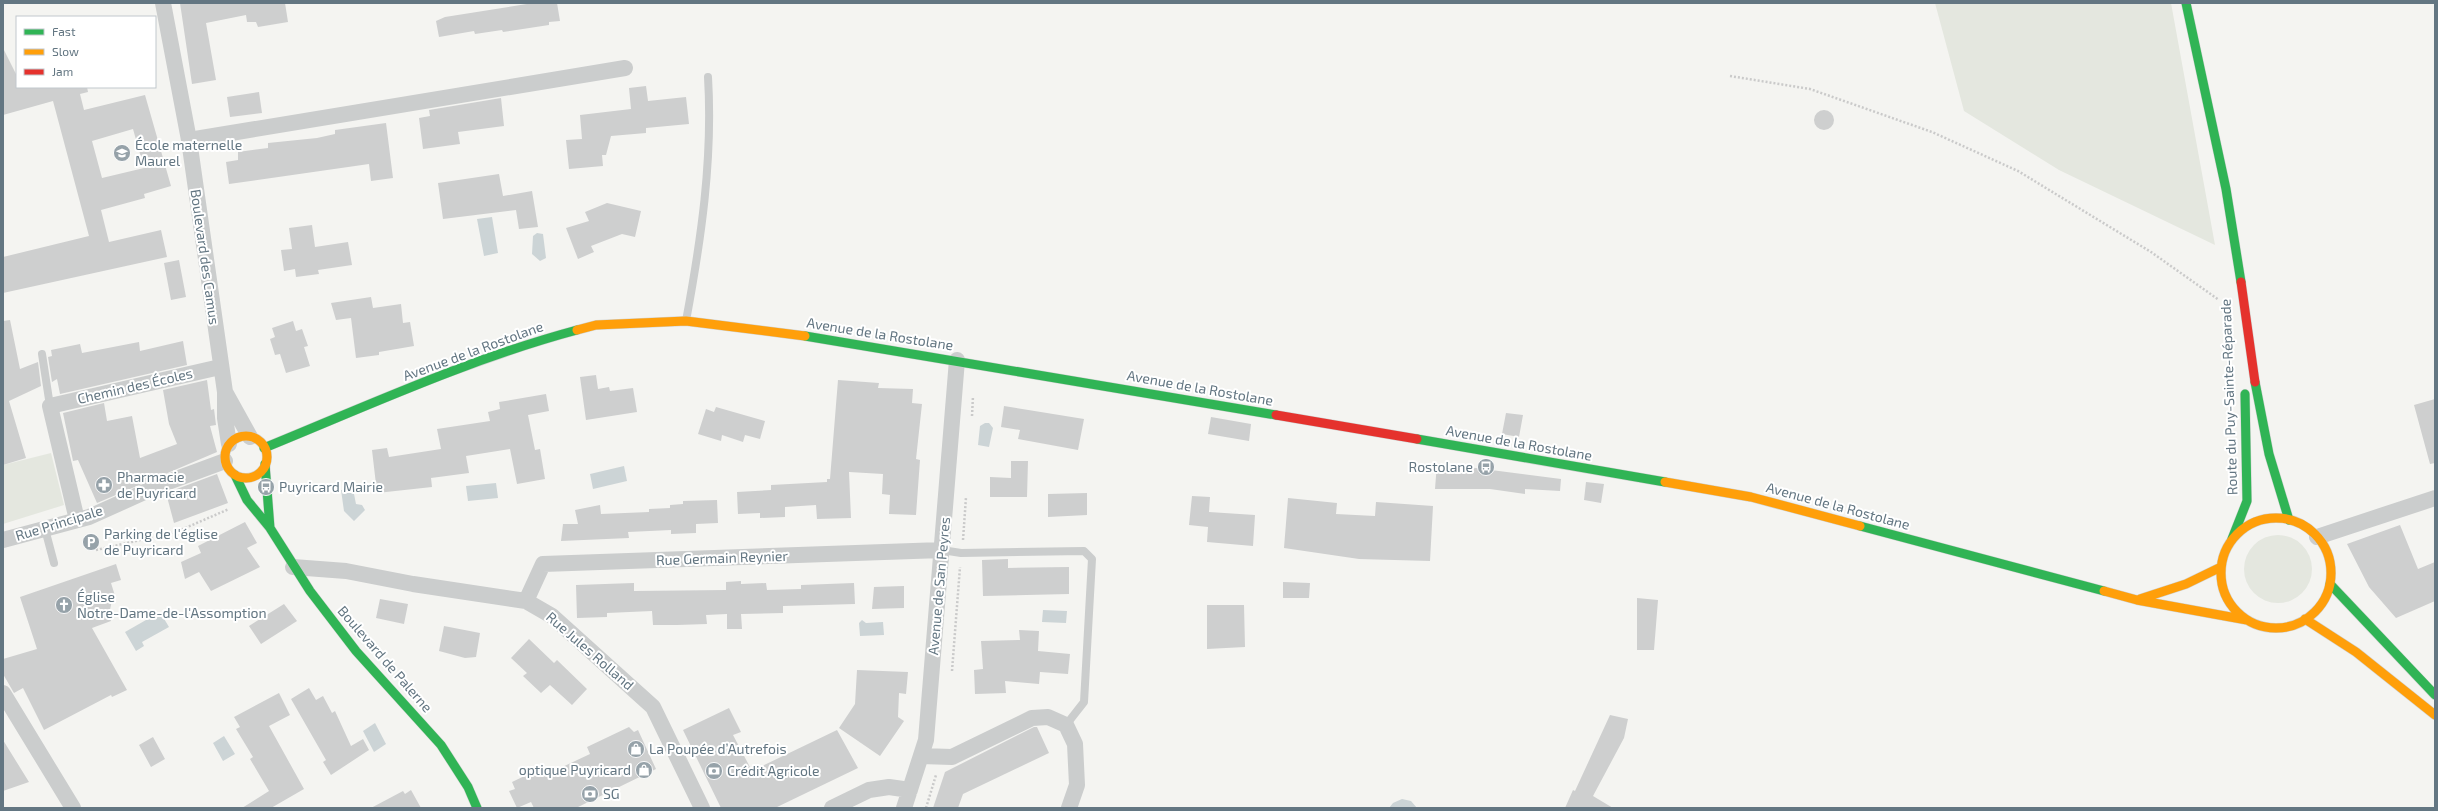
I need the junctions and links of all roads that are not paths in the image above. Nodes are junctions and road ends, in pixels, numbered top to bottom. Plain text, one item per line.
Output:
1 (162, 3) edge
2 (2186, 3) edge
3 (625, 68) dead end
4 (708, 77) dead end
5 (189, 140) junction
6 (2236, 250) junction
7 (686, 321) junction
8 (42, 354) dead end
9 (957, 360) junction
10 (220, 366) junction
11 (2243, 368) dead end
12 (2244, 383) dead end
13 (225, 392) junction
14 (50, 406) junction
15 (250, 437) junction
16 (229, 444) junction
17 (264, 448) junction
18 (225, 461) junction
19 (265, 464) junction
20 (235, 475) junction
21 (2435, 498) edge
22 (77, 520) junction
23 (2290, 520) junction
24 (270, 528) junction
25 (45, 529) junction
26 (2318, 537) junction
27 (3, 540) edge
28 (2232, 540) junction
29 (942, 550) junction
30 (54, 563) dead end
31 (293, 567) junction
32 (2221, 568) junction
33 (2330, 584) junction
34 (2137, 600) junction
35 (526, 601) junction
36 (2305, 619) junction
37 (2247, 620) junction
38 (3, 693) edge
39 (2435, 695) edge
40 (2435, 715) edge
41 (1066, 725) junction
42 (921, 756) junction
43 (910, 790) junction
44 (73, 808) edge
45 (477, 808) edge
46 (702, 808) edge
47 (832, 808) edge
48 (904, 808) edge
49 (1069, 808) edge

1 - 5 street, Boulevard des Camus
2 - 6 street, Route du Puy-Sainte-Réparade
3 - 5 street
4 - 7 lane
5 - 10 street, Boulevard des Camus
6 - 11 street, Route du Puy-Sainte-Réparade
6 - 23 street, Route du Puy-Sainte-Réparade
7 - 9 street, Avenue de la Rostolane
7 - 17 street, Avenue de la Rostolane
8 - 14 lane
9 - 29 street, Avenue de San Peyres
9 - 34 street, Avenue de la Rostolane
10 - 13 street, Boulevard des Camus
10 - 14 street, Chemin des Écoles
12 - 28 street, Route du Puy-Sainte-Réparade
13 - 15 street, Boulevard des Camus
13 - 16 street, Boulevard des Camus
14 - 22 street
15 - 16 street
15 - 17 street
16 - 18 street
17 - 19 street
18 - 20 street
18 - 22 street, Rue Principale
19 - 20 street
19 - 24 street, Boulevard de Palerne
20 - 24 street, Boulevard de Palerne
21 - 26 street
22 - 25 street, Rue Principale
23 - 26 street
23 - 28 street
24 - 31 street, Boulevard de Palerne
25 - 27 street, Rue Principale
25 - 30 lane
26 - 33 street
28 - 32 street
29 - 35 street, Rue Germain Reynier
29 - 41 lane
29 - 42 street, Avenue de San Peyres
31 - 35 street, Rue Jules Rolland
31 - 45 street, Boulevard de Palerne
32 - 34 street
32 - 37 street
33 - 36 street
33 - 39 street
34 - 37 street, Avenue de la Rostolane
35 - 46 street, Rue Jules Rolland
36 - 37 street
36 - 40 street
38 - 44 street
41 - 42 street
41 - 49 street
42 - 43 street, Avenue de San Peyres
43 - 47 street
43 - 48 street, Avenue de San Peyres

